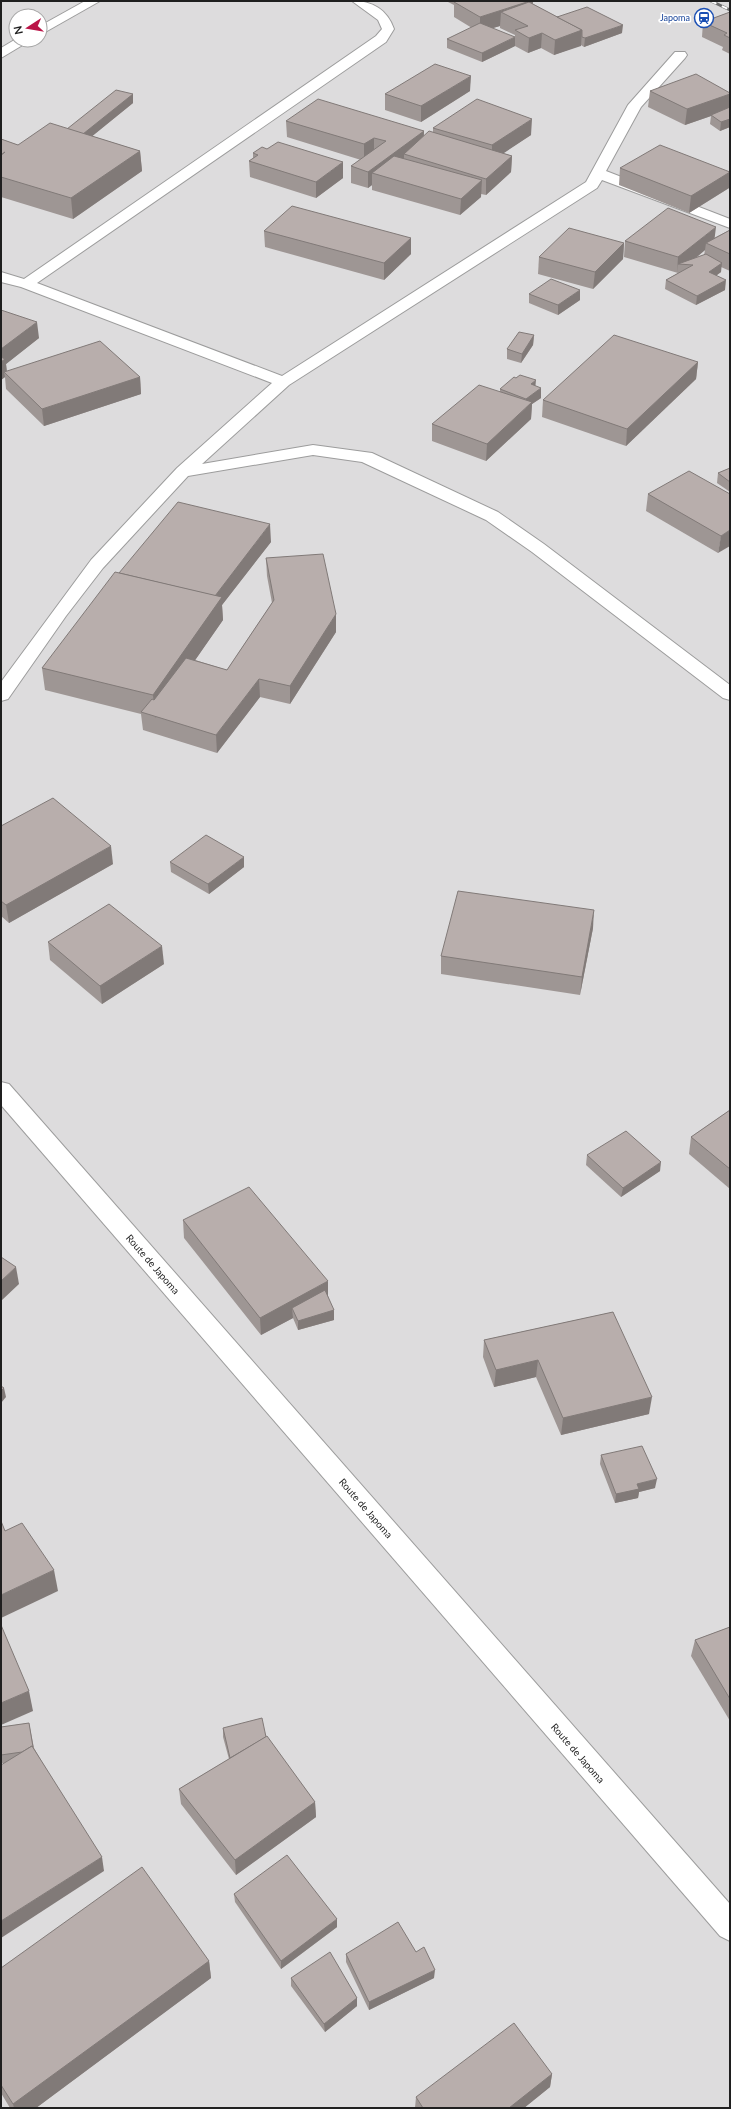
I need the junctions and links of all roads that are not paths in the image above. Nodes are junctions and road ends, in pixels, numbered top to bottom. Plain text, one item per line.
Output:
1 (94, 1) edge
2 (358, 1) edge
3 (48, 27) edge
4 (11, 48) edge
5 (1, 54) edge
6 (680, 55) dead end
7 (598, 173) junction
8 (730, 224) edge
9 (1, 277) edge
10 (26, 284) junction
11 (283, 382) junction
12 (183, 472) junction
13 (730, 694) edge
14 (1, 695) edge
15 (1, 1090) edge
16 (730, 1926) edge

1 - 3 street
2 - 10 street
4 - 5 street
6 - 7 street
7 - 8 street
7 - 11 street
9 - 10 street
10 - 11 street
11 - 12 street
12 - 13 street
12 - 14 street
15 - 16 street, Route de Japoma

